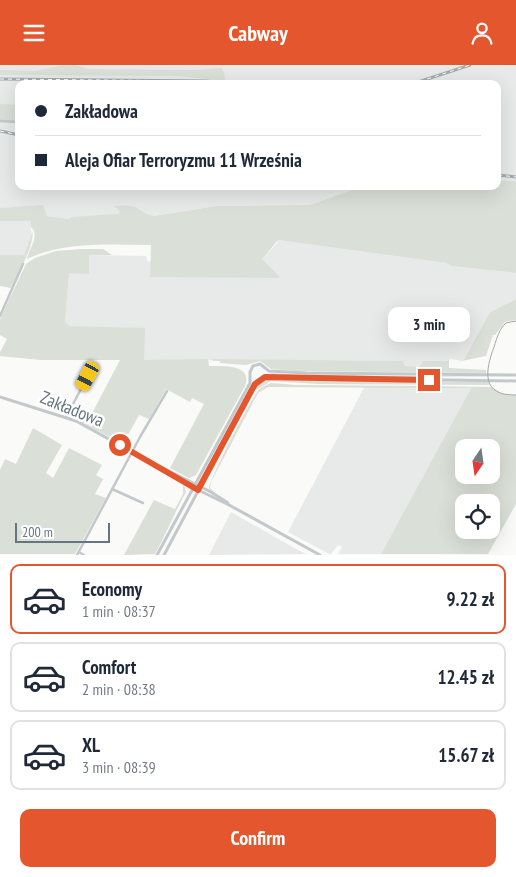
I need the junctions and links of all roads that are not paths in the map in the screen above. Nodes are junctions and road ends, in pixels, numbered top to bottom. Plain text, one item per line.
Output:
1 (0, 121) edge
2 (15, 122) edge
3 (24, 263) dead end
4 (0, 316) edge
5 (266, 369) junction
6 (516, 375) edge
7 (88, 376) dead end
8 (251, 377) junction
9 (265, 377) junction
10 (258, 381) junction
11 (516, 381) edge
12 (167, 391) dead end
13 (0, 397) edge
14 (66, 417) junction
15 (132, 451) junction
16 (194, 485) junction
17 (199, 488) junction
18 (112, 489) junction
19 (143, 503) dead end
20 (78, 553) edge
21 (84, 555) edge
22 (157, 555) edge
23 (164, 555) edge
24 (320, 555) edge

1 - 2 street
3 - 4 street
5 - 6 street
5 - 8 street
5 - 9 street
7 - 14 street
8 - 10 street
8 - 16 street
9 - 10 street
9 - 11 street
10 - 17 street
12 - 15 street
13 - 14 street, Zakładowa
14 - 15 street, Zakładowa
15 - 16 street, Zakładowa
15 - 18 street
16 - 17 street, Zakładowa
16 - 22 street
17 - 23 street
17 - 24 street, Zakładowa
18 - 19 street
18 - 20 street
20 - 21 street

